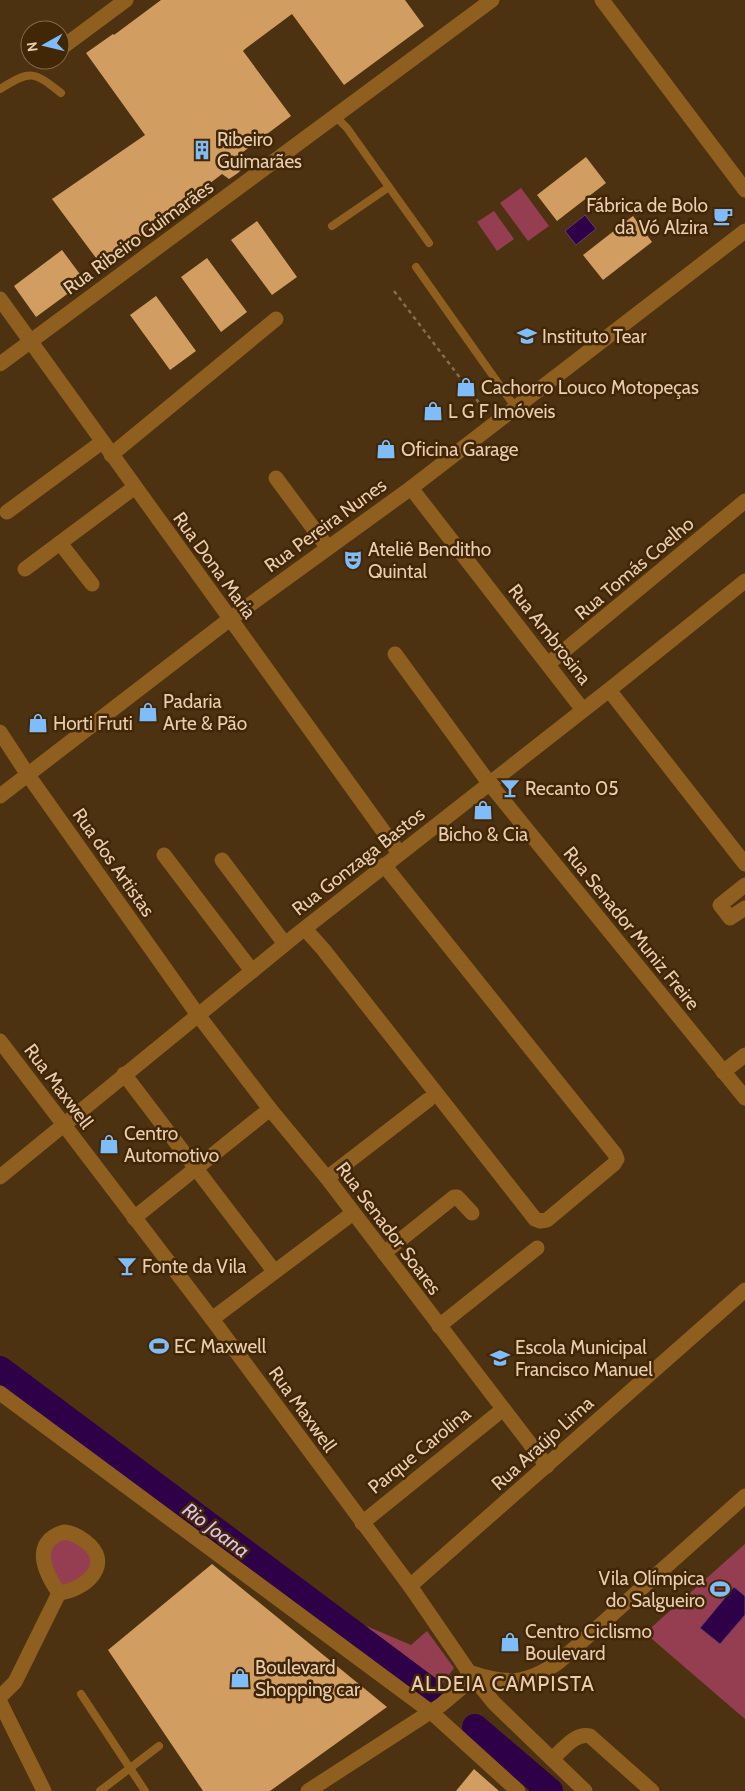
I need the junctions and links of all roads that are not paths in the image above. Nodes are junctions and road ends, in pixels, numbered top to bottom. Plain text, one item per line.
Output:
1 (126, 0) edge
2 (491, 0) edge
3 (602, 0) edge
4 (70, 42) edge
5 (0, 89) edge
6 (61, 93) dead end
7 (336, 116) junction
8 (389, 188) junction
9 (745, 190) edge
10 (332, 226) dead end
11 (745, 231) edge
12 (428, 243) dead end
13 (416, 267) dead end
14 (0, 299) edge
15 (276, 319) dead end
16 (30, 341) junction
17 (0, 364) edge
18 (515, 408) junction
19 (102, 442) junction
20 (111, 455) junction
21 (276, 478) dead end
22 (135, 487) junction
23 (411, 488) junction
24 (745, 501) edge
25 (7, 512) dead end
26 (60, 543) junction
27 (328, 548) junction
28 (25, 569) dead end
29 (745, 580) edge
30 (92, 584) dead end
31 (230, 619) junction
32 (394, 654) dead end
33 (548, 664) junction
34 (609, 690) junction
35 (583, 710) junction
36 (0, 732) edge
37 (28, 775) junction
38 (489, 783) junction
39 (0, 796) edge
40 (399, 853) junction
41 (164, 855) dead end
42 (222, 860) dead end
43 (745, 864) edge
44 (384, 865) junction
45 (745, 885) edge
46 (745, 908) edge
47 (305, 929) junction
48 (285, 944) junction
49 (252, 971) junction
50 (198, 1015) junction
51 (0, 1041) edge
52 (745, 1055) edge
53 (723, 1072) junction
54 (124, 1074) junction
55 (745, 1098) edge
56 (428, 1100) dead end
57 (270, 1109) junction
58 (63, 1125) junction
59 (196, 1168) junction
60 (0, 1177) edge
61 (327, 1178) junction
62 (353, 1213) junction
63 (472, 1213) dead end
64 (134, 1218) junction
65 (537, 1248) dead end
66 (384, 1253) junction
67 (274, 1271) junction
68 (745, 1290) edge
69 (212, 1319) junction
70 (439, 1326) junction
71 (0, 1393) edge
72 (502, 1410) junction
73 (546, 1466) junction
74 (745, 1496) edge
75 (362, 1522) junction
76 (410, 1586) junction
77 (59, 1593) dead end
78 (469, 1672) junction
79 (81, 1694) dead end
80 (0, 1697) edge
81 (0, 1702) edge
82 (431, 1712) junction
83 (158, 1746) dead end
84 (552, 1759) junction
85 (130, 1767) junction
86 (44, 1791) edge
87 (100, 1791) edge
88 (145, 1791) edge
89 (308, 1791) edge
90 (518, 1791) edge
91 (585, 1791) edge
92 (652, 1791) edge

1 - 4 street
2 - 7 street, Rua Ribeiro Guimarães
3 - 9 street
5 - 6 lane
7 - 8 lane
7 - 16 street, Rua Ribeiro Guimarães
8 - 10 lane
8 - 12 lane
11 - 18 street, Rua Pereira Nunes
13 - 18 lane
14 - 16 street, Rua Dona Maria
15 - 20 street
16 - 17 street, Rua Ribeiro Guimarães
16 - 19 street, Rua Dona Maria
18 - 23 street, Rua Pereira Nunes
19 - 20 street, Rua Dona Maria
19 - 25 street
20 - 22 street, Rua Dona Maria
21 - 27 street
22 - 26 street
22 - 31 street, Rua Dona Maria
23 - 27 street, Rua Pereira Nunes
23 - 33 street, Rua Ambrosina
24 - 33 street, Rua Tomás Coelho
26 - 28 street
26 - 30 street
27 - 31 street, Rua Pereira Nunes
29 - 34 street, Rua Gonzaga Bastos
31 - 37 street, Rua Pereira Nunes
31 - 40 street, Rua Dona Maria
32 - 38 street, Rua Senador Muniz Freire
33 - 35 street, Rua Ambrosina
34 - 35 street, Rua Gonzaga Bastos
34 - 43 street
35 - 38 street, Rua Gonzaga Bastos
36 - 37 street, Rua dos Artistas
37 - 39 street, Rua Pereira Nunes
37 - 50 street, Rua dos Artistas
38 - 40 street, Rua Gonzaga Bastos
38 - 53 street, Rua Senador Muniz Freire
40 - 44 street, Rua Gonzaga Bastos
41 - 49 street
42 - 48 street
44 - 47 street, Rua Gonzaga Bastos
44 - 47 street
45 - 46 street
47 - 48 street, Rua Gonzaga Bastos
48 - 49 street, Rua Gonzaga Bastos
49 - 50 street, Rua Gonzaga Bastos
50 - 54 street, Rua Gonzaga Bastos
50 - 57 street, Rua Senador Soares
51 - 58 street, Rua Maxwell
52 - 53 street
53 - 55 street, Rua Senador Muniz Freire
54 - 58 street, Rua Gonzaga Bastos
54 - 59 street
56 - 61 street
57 - 59 street
57 - 61 street, Rua Senador Soares
58 - 60 street, Rua Gonzaga Bastos
58 - 64 street, Rua Maxwell
59 - 64 street
59 - 67 street
61 - 62 street, Rua Senador Soares
62 - 66 street, Rua Senador Soares
62 - 67 street
63 - 66 street
64 - 69 street, Rua Maxwell
65 - 70 street
66 - 70 street, Rua Senador Soares
67 - 69 street
68 - 73 street, Rua Araújo Lima
69 - 75 street, Rua Maxwell
70 - 72 street, Rua Senador Soares
71 - 82 street
72 - 73 street, Rua Senador Soares
72 - 75 street, Parque Carolina
73 - 76 street, Rua Araújo Lima
74 - 78 street
75 - 76 street, Rua Maxwell
76 - 78 street, Rua Maxwell
77 - 80 street
78 - 82 street
78 - 84 street, Rua Maxwell
79 - 85 lane
81 - 86 street
82 - 89 street
82 - 90 street
83 - 85 lane
84 - 91 street, Rua Maxwell
84 - 92 street
85 - 87 lane
85 - 88 lane

